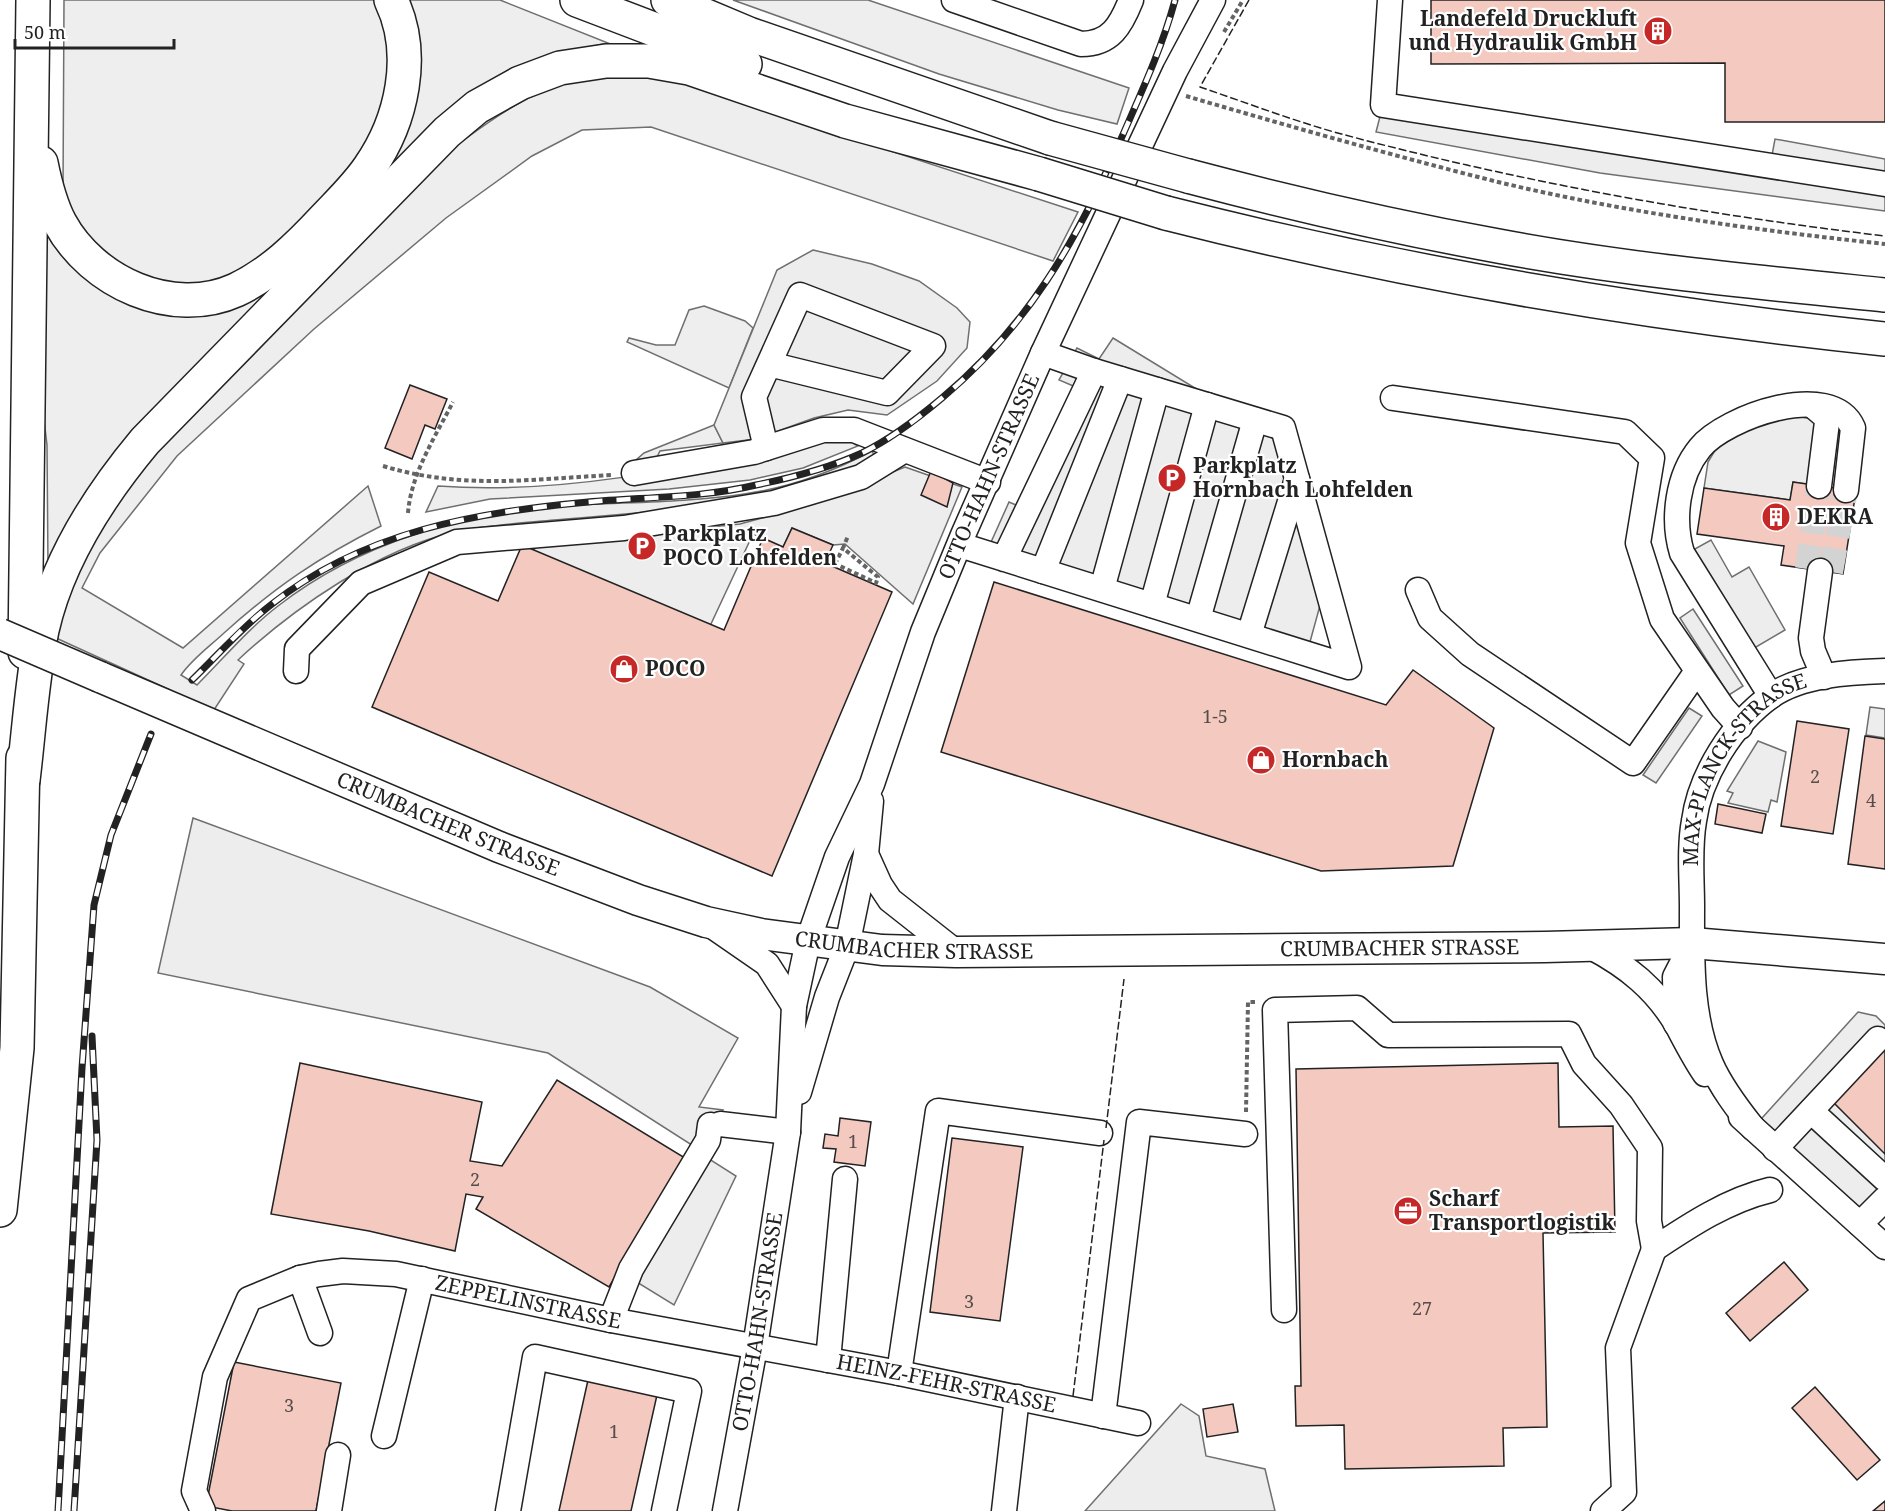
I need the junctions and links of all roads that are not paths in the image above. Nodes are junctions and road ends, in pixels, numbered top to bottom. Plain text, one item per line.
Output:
1 (33, 0) edge
2 (391, 0) edge
3 (577, 0) edge
4 (668, 0) edge
5 (696, 0) edge
6 (954, 0) edge
7 (1131, 0) edge
8 (1214, 0) edge
9 (1390, 0) edge
10 (749, 34) junction
11 (31, 114) junction
12 (1029, 171) junction
13 (1885, 184) edge
14 (1885, 295) edge
15 (1885, 339) edge
16 (1043, 353) junction
17 (769, 364) junction
18 (1094, 371) junction
19 (1120, 379) junction
20 (1157, 390) junction
21 (1393, 398) dead end
22 (1207, 405) junction
23 (1256, 420) junction
24 (766, 448) junction
25 (903, 451) junction
26 (634, 474) road end
27 (1297, 479) junction
28 (988, 482) junction
29 (1832, 488) tunnel mouth
30 (960, 545) junction
31 (1004, 559) junction
32 (1043, 571) junction
33 (1819, 571) tunnel mouth
34 (1102, 590) junction
35 (1418, 590) dead end
36 (1152, 605) junction
37 (1198, 619) junction
38 (0, 634) edge
39 (1249, 635) junction
40 (1697, 670) junction
41 (296, 671) dead end
42 (1885, 671) edge
43 (1824, 677) junction
44 (1771, 696) junction
45 (1740, 727) junction
46 (23, 780) junction
47 (873, 783) junction
48 (866, 854) junction
49 (706, 922) junction
50 (808, 941) junction
51 (1692, 944) junction
52 (847, 946) junction
53 (1592, 947) junction
54 (956, 952) junction
55 (1885, 959) edge
56 (794, 1006) junction
57 (1676, 1024) junction
58 (1878, 1039) dead end
59 (1811, 1111) junction
60 (1753, 1128) junction
61 (788, 1132) junction
62 (1100, 1133) dead end
63 (1245, 1134) road end
64 (1775, 1149) junction
65 (845, 1179) dead end
66 (1885, 1179) edge
67 (1770, 1190) dead end
68 (1885, 1199) edge
69 (0, 1210) edge
70 (1860, 1224) junction
71 (1885, 1247) edge
72 (1654, 1249) junction
73 (300, 1278) junction
74 (422, 1279) junction
75 (1284, 1310) dead end
76 (611, 1320) junction
77 (320, 1333) dead end
78 (755, 1347) junction
79 (828, 1360) junction
80 (899, 1372) junction
81 (1017, 1397) junction
82 (1103, 1416) junction
83 (1138, 1423) dead end
84 (384, 1436) dead end
85 (338, 1455) dead end
86 (203, 1511) edge
87 (329, 1511) edge
88 (508, 1511) edge
89 (664, 1511) edge
90 (724, 1511) edge
91 (1004, 1511) edge
92 (1603, 1511) edge

1 - 11 highway
2 - 11 highway
3 - 12 highway
4 - 10 highway
5 - 10 highway
6 - 7 street
8 - 16 street, OTTO-HAHN-STRASSE
9 - 13 street
10 - 14 highway, bridge
11 - 46 highway
12 - 15 highway, bridge
12 - 46 highway
16 - 18 street
16 - 28 street, OTTO-HAHN-STRASSE
17 - 17 street
17 - 24 street
18 - 19 street
18 - 31 street
19 - 20 street
19 - 32 street
20 - 22 street
20 - 34 street
21 - 40 street
22 - 23 street
22 - 36 street
23 - 27 street
23 - 37 street
24 - 25 street
24 - 26 street
25 - 28 street
25 - 41 street
27 - 39 street
27 - 39 street
28 - 30 street, OTTO-HAHN-STRASSE
29 - 44 street
30 - 31 street
30 - 47 street, OTTO-HAHN-STRASSE
31 - 32 street
32 - 34 street
33 - 43 street
34 - 36 street
35 - 40 street
36 - 37 street
37 - 39 street
38 - 49 main road, CRUMBACHER STRASSE, bridge
40 - 45 street
42 - 43 street, MAX-PLANCK-STRASSE
43 - 44 street, MAX-PLANCK-STRASSE
44 - 45 street, MAX-PLANCK-STRASSE
45 - 51 street, MAX-PLANCK-STRASSE
46 - 69 highway
47 - 48 street, OTTO-HAHN-STRASSE
47 - 50 street, OTTO-HAHN-STRASSE
48 - 52 street, OTTO-HAHN-STRASSE
48 - 54 street, OTTO-HAHN-STRASSE
49 - 50 main road, CRUMBACHER STRASSE
49 - 56 street
50 - 52 main road, CRUMBACHER STRASSE
50 - 56 street, OTTO-HAHN-STRASSE
51 - 53 main road, CRUMBACHER STRASSE
51 - 55 main road, CRUMBACHER STRASSE
51 - 57 street
51 - 60 street, MAX-PLANCK-STRASSE
52 - 54 main road, CRUMBACHER STRASSE
52 - 61 street, OTTO-HAHN-STRASSE
53 - 54 main road, CRUMBACHER STRASSE
53 - 57 street
56 - 61 street, OTTO-HAHN-STRASSE
57 - 60 street
58 - 59 street
59 - 64 street
59 - 66 street
60 - 64 street
61 - 76 street
61 - 78 street, OTTO-HAHN-STRASSE
62 - 80 street
63 - 82 street
64 - 70 street
65 - 79 street
67 - 72 street
68 - 70 street
70 - 71 street
72 - 75 street
72 - 92 street
73 - 74 street, ZEPPELINSTRASSE
73 - 77 street
73 - 86 street, ZEPPELINSTRASSE
74 - 76 street, ZEPPELINSTRASSE
74 - 84 street
76 - 78 street, ZEPPELINSTRASSE
78 - 79 street, HEINZ-FEHR-STRASSE
78 - 90 street, OTTO-HAHN-STRASSE
79 - 80 street, HEINZ-FEHR-STRASSE
80 - 81 street, HEINZ-FEHR-STRASSE
81 - 82 street, HEINZ-FEHR-STRASSE
81 - 91 street
82 - 83 street, HEINZ-FEHR-STRASSE
85 - 87 street
88 - 89 street

